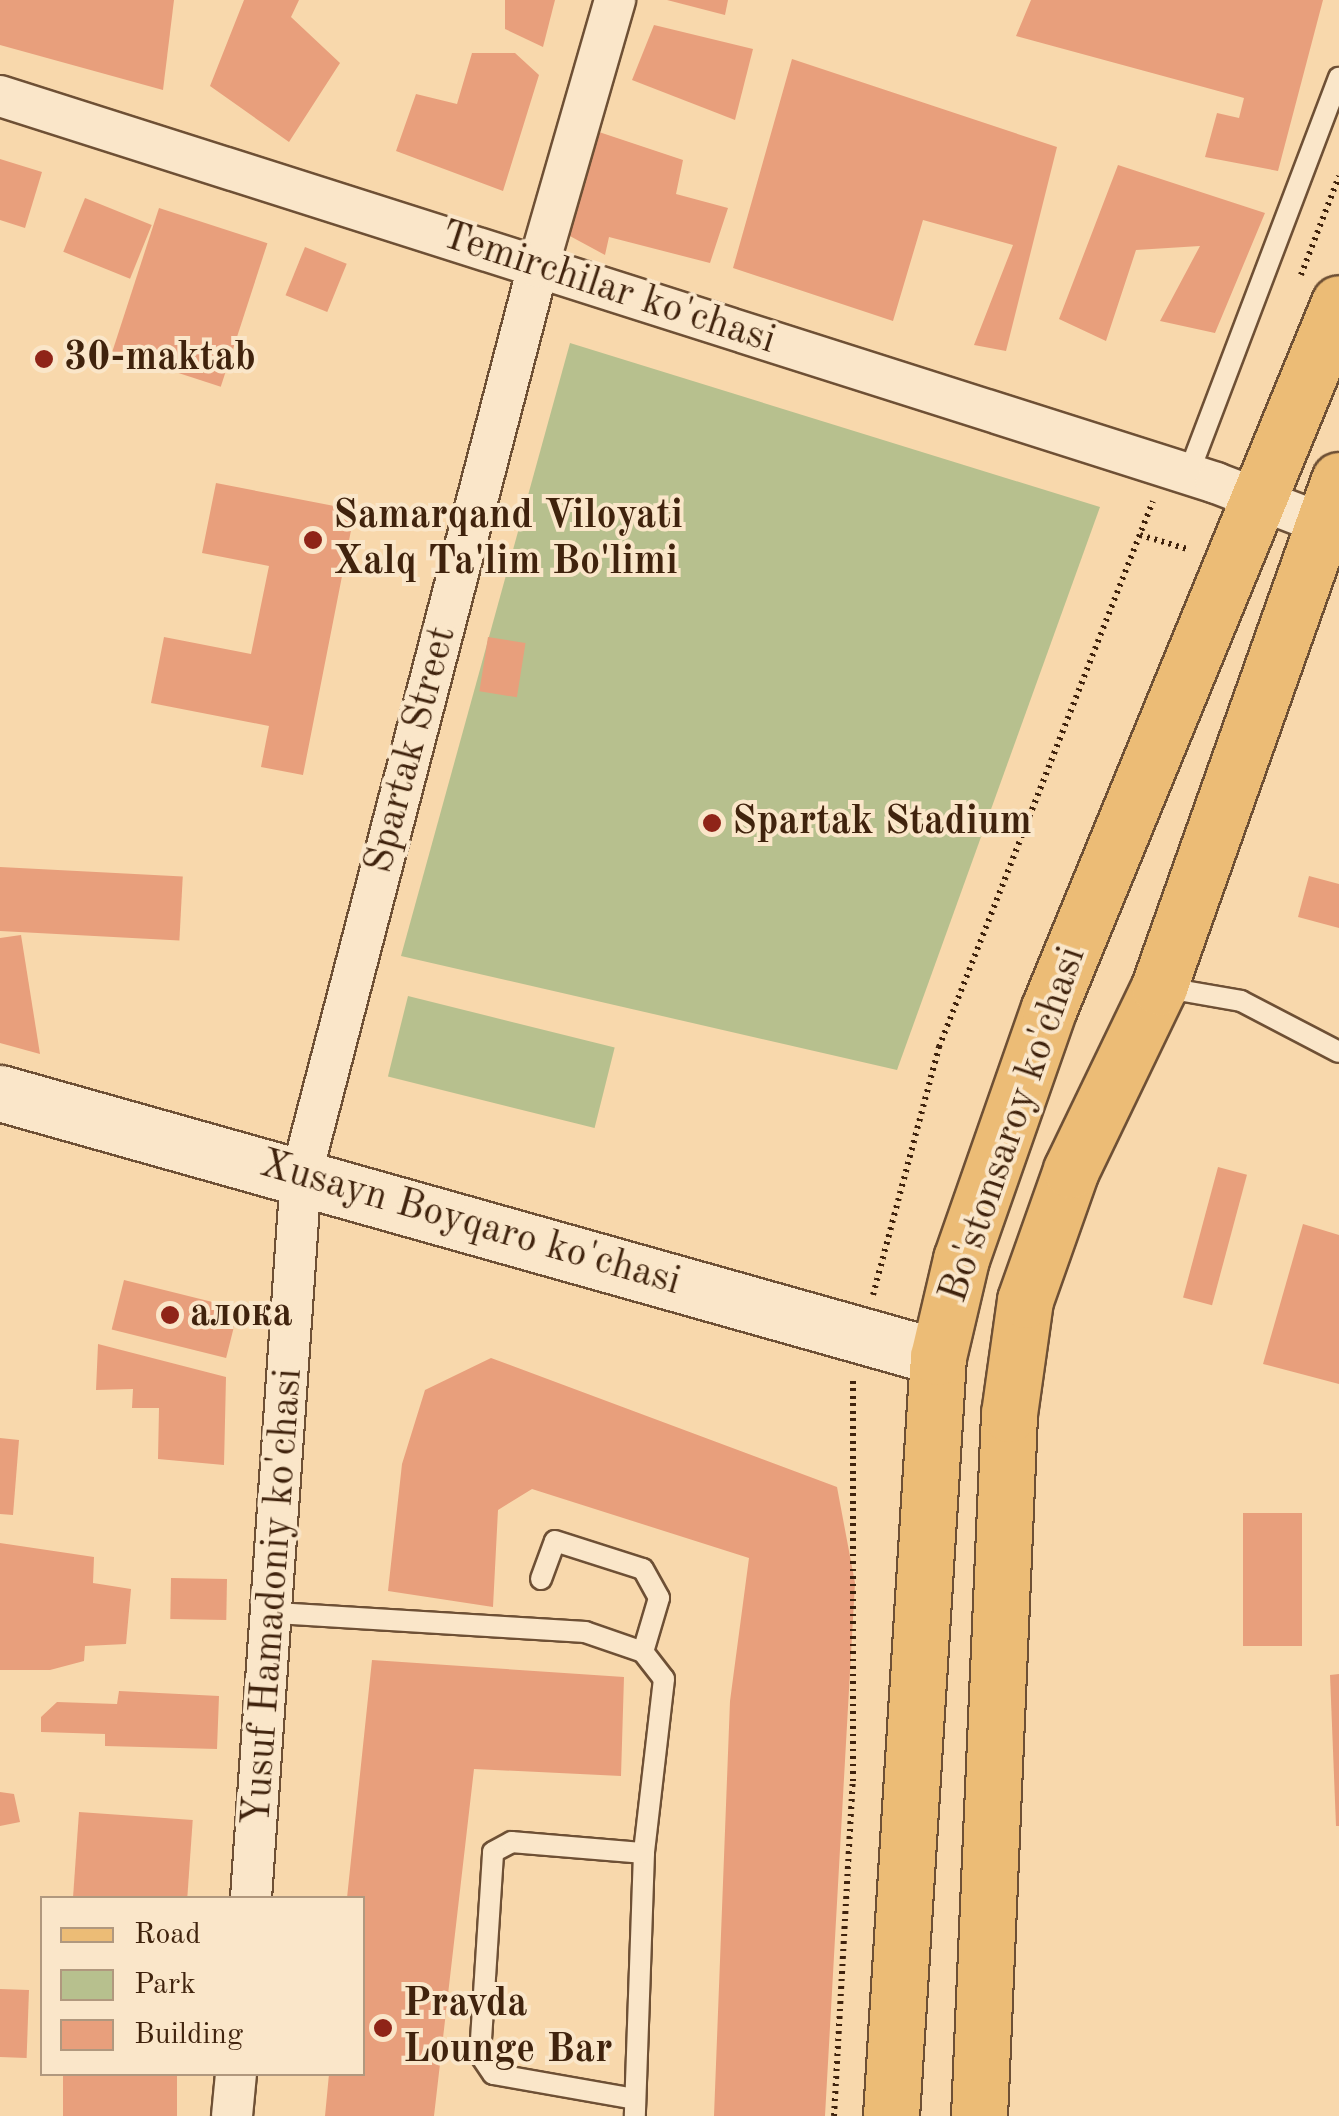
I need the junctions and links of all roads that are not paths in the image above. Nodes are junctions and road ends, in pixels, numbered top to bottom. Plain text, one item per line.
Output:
1 (615, 0) edge
2 (1339, 78) edge
3 (0, 96) edge
4 (538, 267) junction
5 (1339, 302) edge
6 (1222, 485) junction
7 (1334, 512) edge
8 (1159, 987) junction
9 (1339, 1052) edge
10 (0, 1093) edge
11 (301, 1176) junction
12 (938, 1357) junction
13 (541, 1579) dead end
14 (276, 1613) junction
15 (643, 1652) junction
16 (644, 1853) junction
17 (251, 1896) edge
18 (236, 2076) edge
19 (635, 2107) edge
20 (232, 2116) edge
21 (891, 2116) edge
22 (979, 2116) edge

1 - 4 street, Spartak Street
2 - 6 lane
3 - 4 street, Temirchilar ko'chasi
4 - 6 street, Temirchilar ko'chasi
4 - 11 street, Spartak Street
5 - 6 main road, Bo'stonsaroy ko'chasi
6 - 7 street, Temirchilar ko'chasi
6 - 12 main road, Bo'stonsaroy ko'chasi
7 - 8 main road, Bo'stonsaroy ko'chasi
8 - 9 lane
8 - 22 main road, Bo'stonsaroy ko'chasi
10 - 11 main road, Xusayn Boyqaro ko'chasi
11 - 12 main road, Xusayn Boyqaro ko'chasi
11 - 14 street, Yusuf Hamadoniy ko'chasi
12 - 21 main road, Bo'stonsaroy ko'chasi
13 - 15 lane
14 - 15 lane
14 - 17 street, Yusuf Hamadoniy ko'chasi
15 - 16 lane
16 - 19 lane
16 - 19 lane
18 - 20 street

